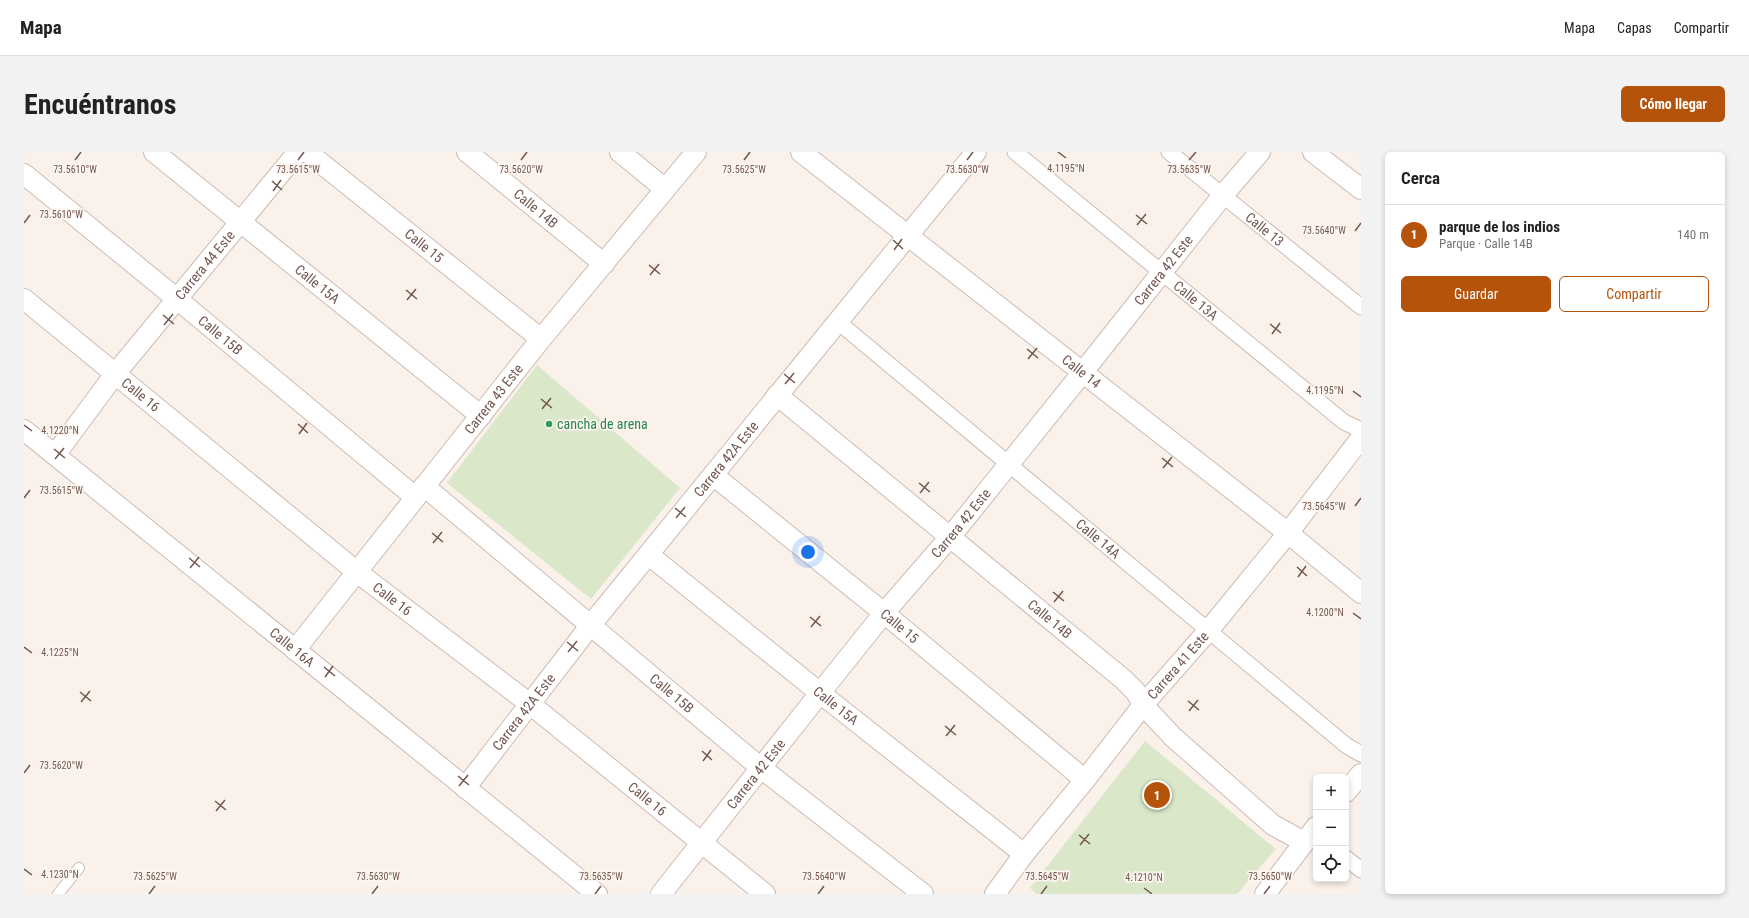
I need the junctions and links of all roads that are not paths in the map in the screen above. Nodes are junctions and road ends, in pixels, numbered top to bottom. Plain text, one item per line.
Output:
1 (154, 152) edge
2 (298, 152) edge
3 (307, 152) edge
4 (467, 152) edge
5 (620, 152) edge
6 (696, 152) edge
7 (801, 152) edge
8 (976, 152) edge
9 (1015, 152) edge
10 (1169, 152) edge
11 (1260, 152) edge
12 (1313, 152) edge
13 (24, 174) edge
14 (665, 189) junction
15 (1361, 189) edge
16 (1223, 195) junction
17 (240, 222) junction
18 (908, 236) junction
19 (604, 264) junction
20 (1162, 271) junction
21 (24, 299) edge
22 (177, 299) junction
23 (1361, 307) edge
24 (837, 321) junction
25 (541, 339) junction
26 (1083, 372) junction
27 (115, 374) junction
28 (777, 395) junction
29 (481, 416) junction
30 (24, 430) edge
31 (1361, 430) edge
32 (1361, 438) edge
33 (55, 455) junction
34 (1009, 463) junction
35 (713, 475) junction
36 (420, 492) junction
37 (1288, 532) junction
38 (951, 536) junction
39 (650, 555) junction
40 (357, 572) junction
41 (1361, 593) edge
42 (884, 614) junction
43 (590, 626) junction
44 (1208, 631) junction
45 (295, 650) junction
46 (820, 693) junction
47 (530, 704) junction
48 (1143, 705) junction
49 (1361, 754) edge
50 (761, 768) junction
51 (1361, 774) edge
52 (1085, 780) junction
53 (466, 788) junction
54 (1349, 788) edge
55 (1312, 838) edge
56 (701, 842) junction
57 (1024, 854) junction
58 (1349, 860) edge
59 (79, 868) dead end
60 (1361, 870) edge
61 (58, 894) edge
62 (597, 894) edge
63 (661, 894) edge
64 (765, 894) edge
65 (923, 894) edge
66 (995, 894) edge
67 (1265, 894) edge

1 - 17 street, Calle 15A
2 - 17 street, Carrera 44 Este
3 - 25 street, Calle 15
4 - 19 street, Calle 14B
5 - 14 street
6 - 14 street, Carrera 43 Este
7 - 18 street, Calle 14
8 - 18 street, Carrera 42A Este
9 - 20 street, Calle 13A
10 - 16 street, Calle 13
11 - 16 street, Carrera 42 Este
12 - 15 street
13 - 22 street, Calle 15B
14 - 19 street, Carrera 43 Este
16 - 20 street, Carrera 42 Este
16 - 23 street, Calle 13
17 - 22 street, Carrera 44 Este
17 - 29 street, Calle 15A
18 - 24 street, Carrera 42A Este
18 - 26 street, Calle 14
19 - 25 street, Carrera 43 Este
20 - 26 street, Carrera 42 Este
20 - 31 street, Calle 13A
21 - 27 street, Calle 16
22 - 27 street, Carrera 44 Este
22 - 36 street, Calle 15B
24 - 28 street, Carrera 42A Este
24 - 34 street, Calle 14A
25 - 29 street, Carrera 43 Este
26 - 34 street, Carrera 42 Este
26 - 37 street, Calle 14
27 - 33 street, Carrera 44 Este
27 - 40 street, Calle 16
28 - 35 street, Carrera 42A Este
28 - 38 street, Calle 14B
29 - 36 street, Carrera 43 Este
30 - 33 street, Calle 16A
32 - 37 street, Carrera 41 Este
33 - 45 street, Calle 16A
34 - 38 street, Carrera 42 Este
34 - 44 street, Calle 14A
35 - 39 street, Carrera 42A Este
35 - 42 street, Calle 15
36 - 40 street, Carrera 43 Este
36 - 43 street, Calle 15B
37 - 41 street, Calle 14
37 - 44 street, Carrera 41 Este
38 - 42 street, Carrera 42 Este
38 - 48 street, Calle 14B
39 - 43 street, Carrera 42A Este
39 - 46 street, Calle 15A
40 - 45 street, Carrera 43 Este
40 - 47 street, Calle 16
42 - 46 street, Carrera 42 Este
42 - 52 street, Calle 15
43 - 47 street, Carrera 42A Este
43 - 50 street, Calle 15B
44 - 48 street, Carrera 41 Este
44 - 49 street, Calle 14A
45 - 53 street, Calle 16A
46 - 50 street, Carrera 42 Este
46 - 57 street, Calle 15A
47 - 53 street, Carrera 42A Este
47 - 56 street, Calle 16
48 - 52 street, Carrera 41 Este
48 - 55 street, Calle 14B
50 - 56 street, Carrera 42 Este
50 - 65 street, Calle 15B
51 - 54 street
52 - 57 street, Carrera 41 Este
53 - 62 street, Calle 16A
55 - 67 street
56 - 63 street, Carrera 42 Este
56 - 64 street, Calle 16
57 - 66 street, Carrera 41 Este
58 - 60 street
59 - 61 lane

